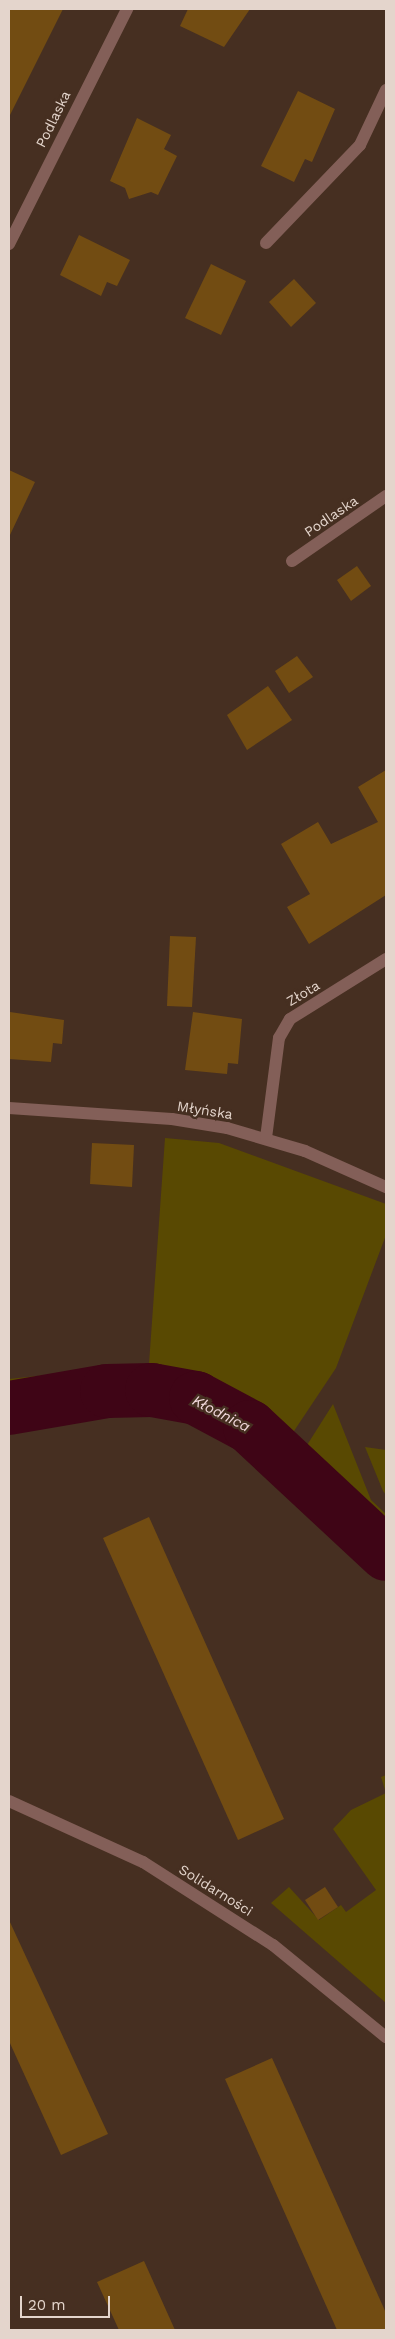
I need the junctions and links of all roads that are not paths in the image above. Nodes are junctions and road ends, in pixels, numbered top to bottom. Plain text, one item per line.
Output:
1 (127, 9) edge
2 (386, 90) edge
3 (266, 243) dead end
4 (9, 244) edge
5 (386, 496) edge
6 (292, 561) dead end
7 (386, 959) edge
8 (9, 1108) edge
9 (266, 1138) junction
10 (386, 1187) edge
11 (9, 1801) edge
12 (386, 2037) edge

1 - 4 street, Podlaska
2 - 3 street
5 - 6 street, Podlaska
7 - 9 street, Złota
8 - 9 street, Młyńska
9 - 10 street, Młyńska
11 - 12 street, Solidarności

